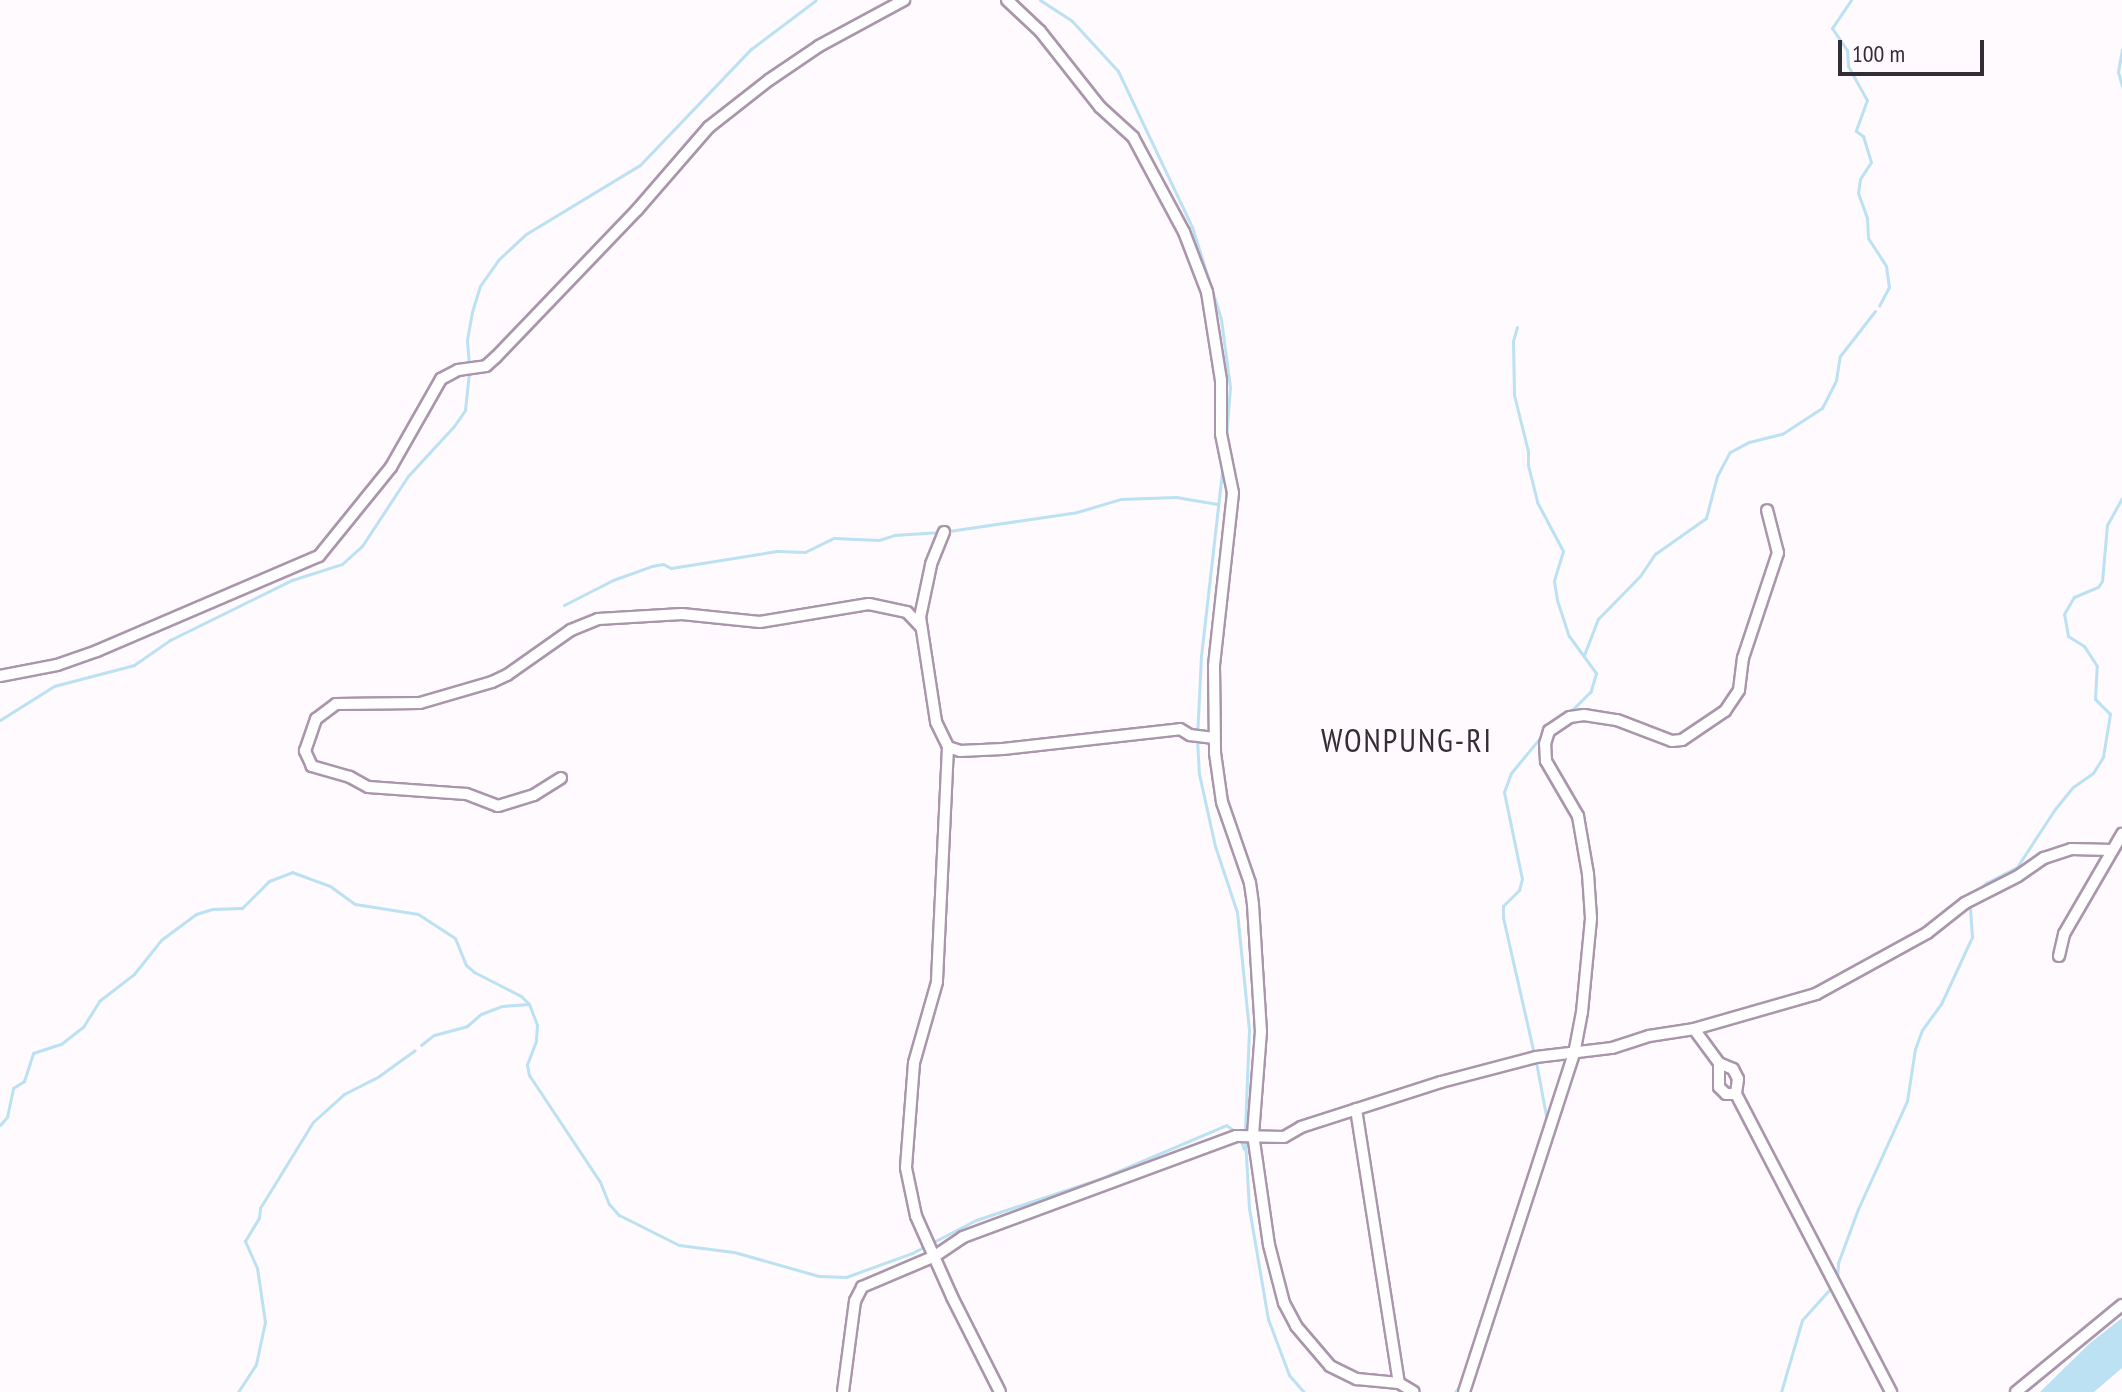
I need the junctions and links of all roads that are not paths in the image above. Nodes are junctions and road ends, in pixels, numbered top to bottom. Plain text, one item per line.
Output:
1 (904, 0) edge
2 (1007, 0) edge
3 (1767, 510) dead end
4 (944, 532) dead end
5 (921, 627) junction
6 (0, 676) edge
7 (1214, 738) junction
8 (948, 747) junction
9 (561, 778) dead end
10 (2122, 834) edge
11 (2112, 850) junction
12 (2059, 956) dead end
13 (1694, 1029) junction
14 (1574, 1054) junction
15 (1719, 1063) junction
16 (1736, 1094) junction
17 (1356, 1109) junction
18 (1253, 1134) junction
19 (935, 1256) junction
20 (2122, 1305) edge
21 (1399, 1383) junction
22 (843, 1392) edge
23 (1000, 1392) edge
24 (1414, 1392) edge
25 (1464, 1392) edge
26 (1891, 1392) edge
27 (2016, 1392) edge

1 - 6 street
2 - 7 street
3 - 14 street
4 - 5 street
5 - 8 street
5 - 9 street
7 - 8 street
7 - 18 street
8 - 19 street
10 - 11 street
11 - 12 street
11 - 13 street
13 - 14 street
13 - 15 street
14 - 17 street
14 - 25 street
15 - 16 street
15 - 16 street
16 - 26 street
17 - 18 street
17 - 21 street
18 - 19 street
18 - 21 street
19 - 22 street
19 - 23 street
20 - 27 street
21 - 24 street

